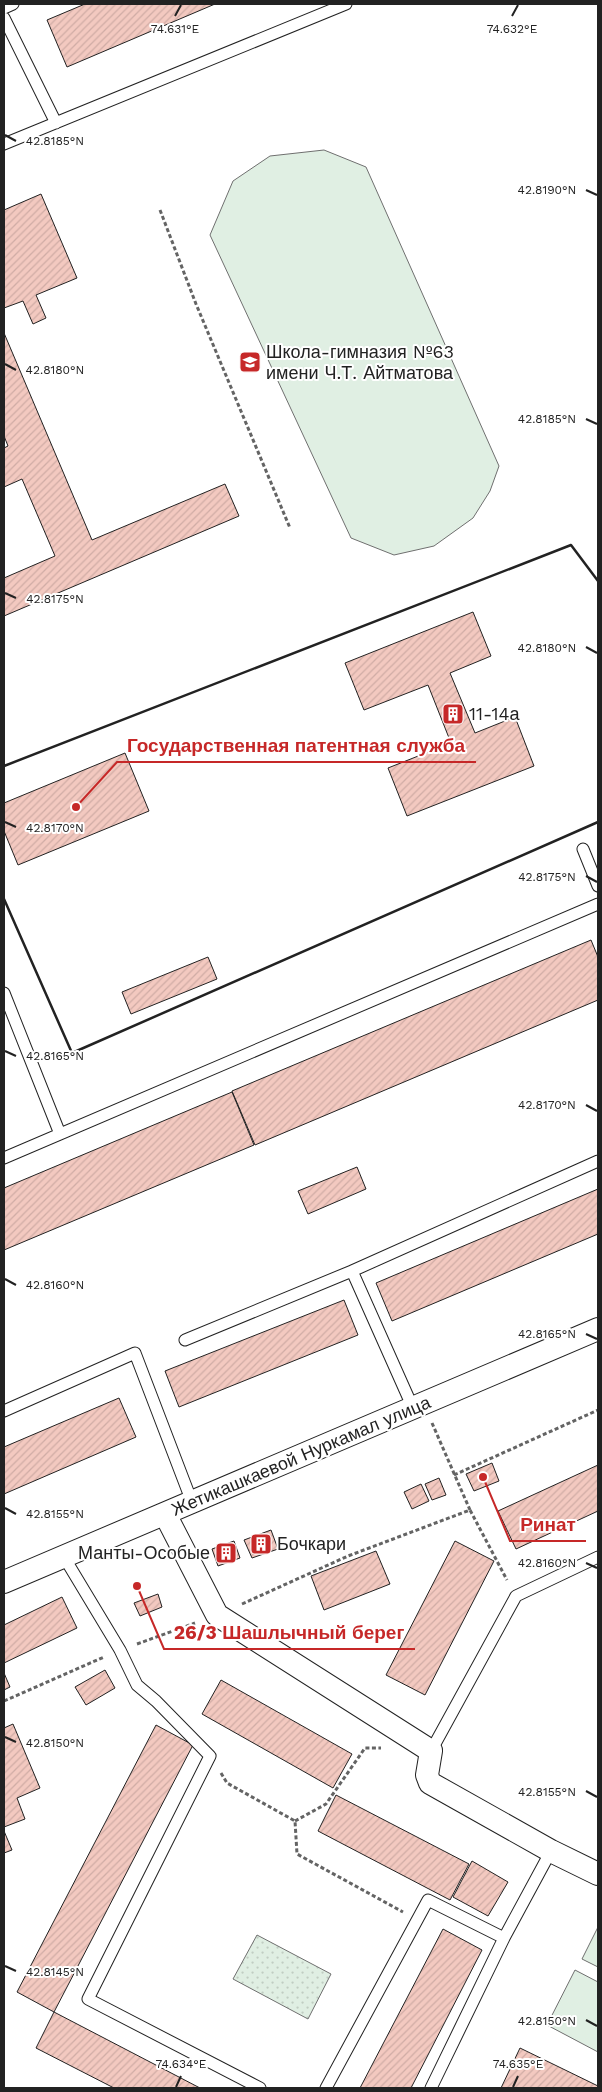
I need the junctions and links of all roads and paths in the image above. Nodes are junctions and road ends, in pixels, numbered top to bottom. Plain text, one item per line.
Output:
1 (13, 4) edge
2 (346, 4) edge
3 (4, 8) edge
4 (4, 18) edge
5 (56, 123) junction
6 (4, 144) edge
7 (160, 210) dead end
8 (290, 528) dead end
9 (583, 849) dead end
10 (598, 886) edge
11 (598, 904) edge
12 (4, 993) edge
13 (60, 1134) junction
14 (4, 1158) edge
15 (598, 1161) edge
16 (352, 1271) junction
17 (598, 1329) edge
18 (185, 1340) dead end
19 (418, 1406) junction
20 (598, 1410) edge
21 (4, 1411) edge
22 (454, 1475) junction
23 (192, 1502) junction
24 (470, 1510) junction
25 (165, 1514) junction
26 (64, 1557) junction
27 (598, 1557) edge
28 (4, 1582) edge
29 (516, 1596) junction
30 (216, 1616) junction
31 (120, 1650) junction
32 (4, 1702) edge
33 (384, 1748) dead end
34 (431, 1750) junction
35 (210, 1756) junction
36 (296, 1821) junction
37 (551, 1851) junction
38 (598, 1874) edge
39 (417, 1919) junction
40 (504, 1938) junction
41 (260, 2088) edge
42 (326, 2088) edge
43 (431, 2088) edge

1 - 3 lane
2 - 5 lane
4 - 5 lane
5 - 6 lane
7 - 8 path
9 - 10 lane
11 - 13 lane
12 - 13 lane
13 - 14 lane
15 - 16 lane
16 - 18 lane
16 - 19 lane
17 - 19 street, Жетикашкаевой Нуркамал улица
19 - 22 path
19 - 23 street, Жетикашкаевой Нуркамал улица
20 - 22 path
21 - 23 lane
22 - 24 path
23 - 25 street, Жетикашкаевой Нуркамал улица
24 - 29 path
24 - 30 path
25 - 26 street, Жетикашкаевой Нуркамал улица
25 - 30 street
26 - 28 street, Жетикашкаевой Нуркамал улица
26 - 31 lane
27 - 29 lane
29 - 34 lane
30 - 31 path
30 - 34 street
31 - 32 path
31 - 35 lane
33 - 36 path
34 - 37 street
35 - 36 path
35 - 41 lane
36 - 39 path
37 - 38 street
37 - 40 lane
39 - 40 lane
39 - 42 lane
40 - 43 lane

